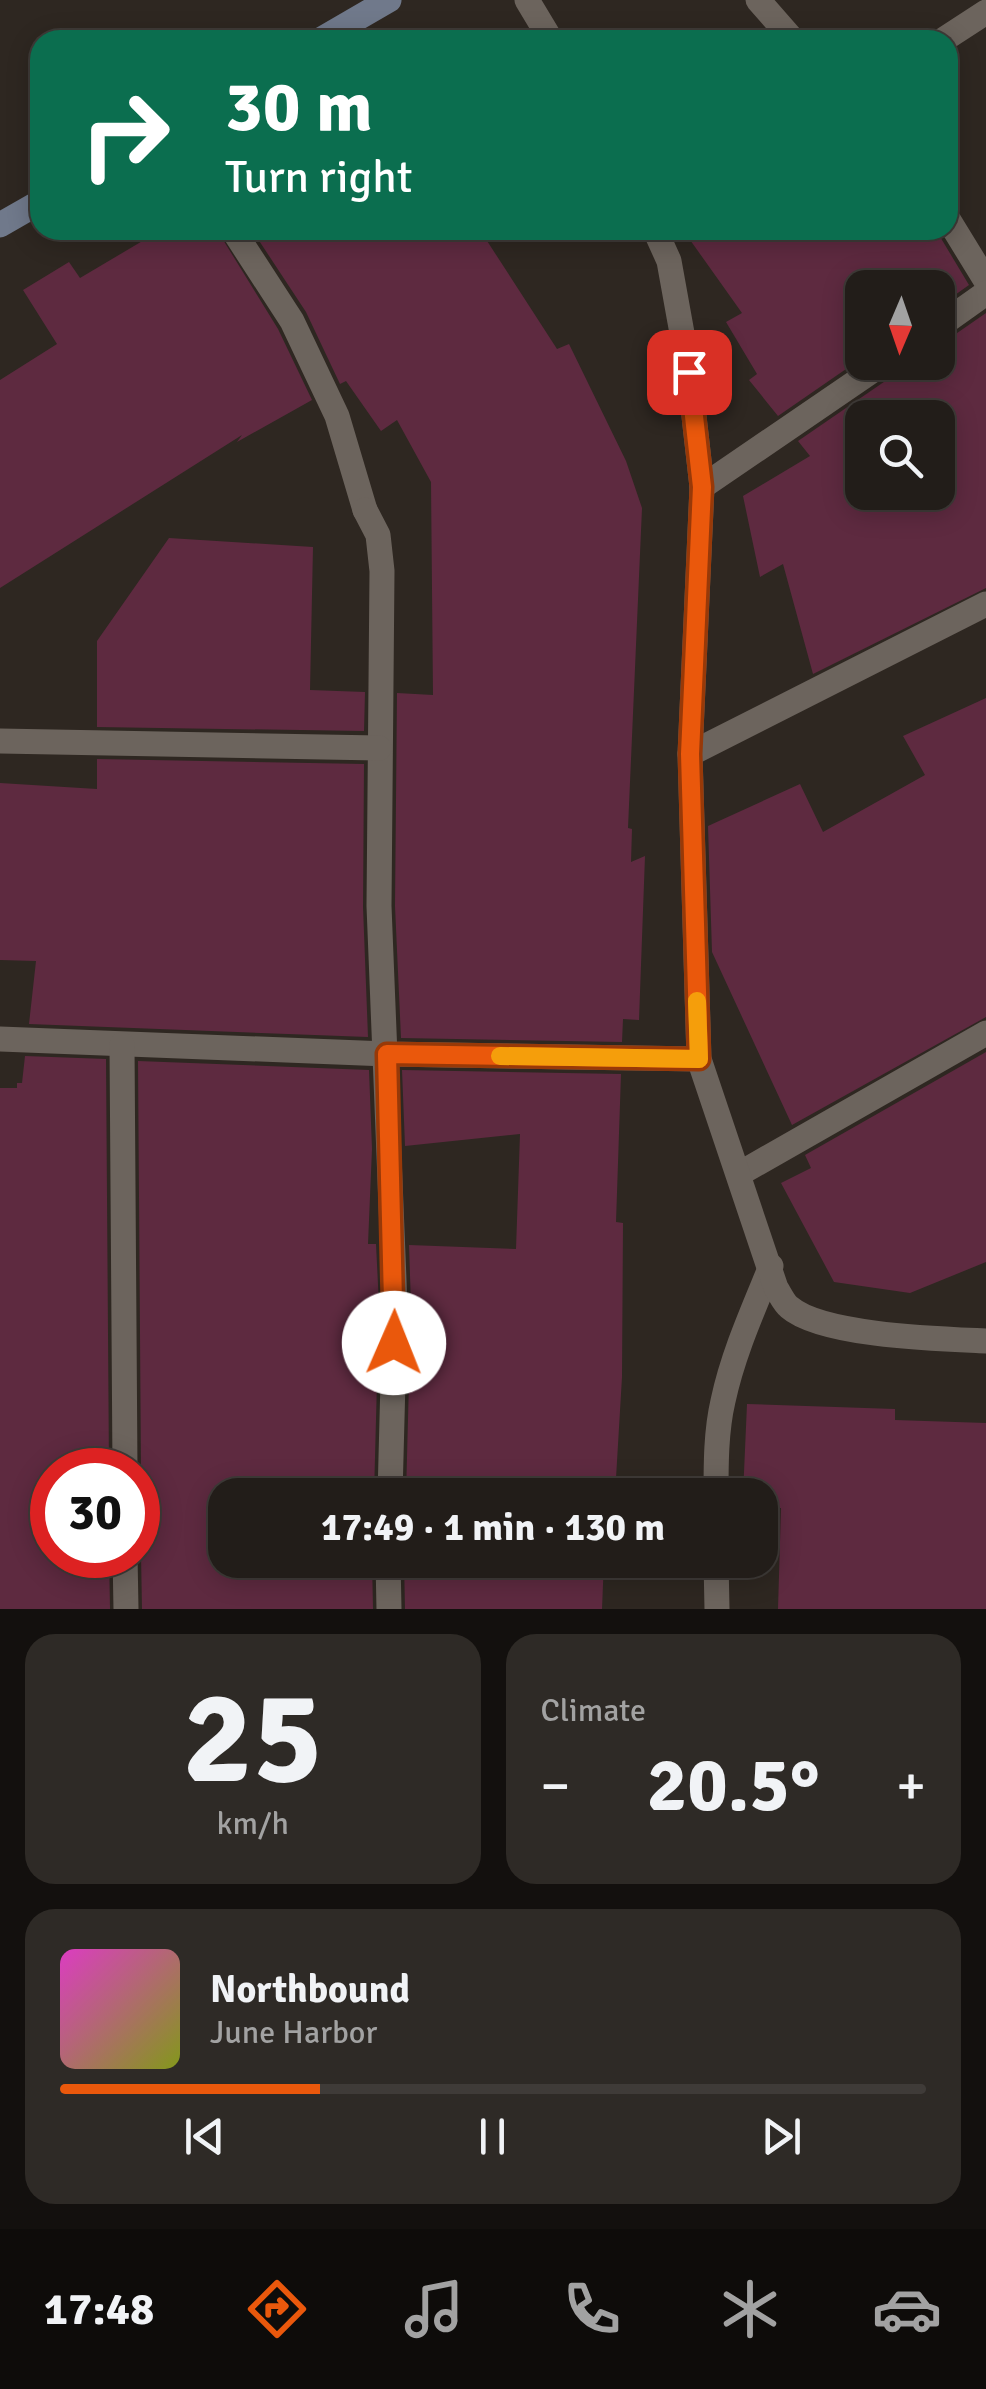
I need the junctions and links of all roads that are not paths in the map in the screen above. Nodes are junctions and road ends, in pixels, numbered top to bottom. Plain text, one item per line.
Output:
1 (389, 0) edge
2 (527, 0) edge
3 (758, 0) edge
4 (986, 12) edge
5 (337, 30) edge
6 (545, 30) edge
7 (784, 30) edge
8 (958, 30) edge
9 (30, 208) edge
10 (0, 225) edge
11 (958, 235) edge
12 (239, 240) edge
13 (659, 240) edge
14 (986, 281) edge
15 (986, 293) edge
16 (955, 314) edge
17 (859, 380) edge
18 (702, 487) junction
19 (986, 604) edge
20 (0, 740) edge
21 (378, 748) junction
22 (690, 754) junction
23 (986, 1033) edge
24 (0, 1039) edge
25 (122, 1044) junction
26 (387, 1054) junction
27 (699, 1059) junction
28 (739, 1174) junction
29 (770, 1266) junction
30 (986, 1341) edge
31 (125, 1448) edge
32 (390, 1478) edge
33 (716, 1478) edge
34 (126, 1578) edge
35 (388, 1578) edge
36 (716, 1578) edge
37 (126, 1609) edge
38 (388, 1609) edge
39 (716, 1609) edge

1 - 5 main road
2 - 6 street
3 - 7 street
4 - 8 street
9 - 10 main road
11 - 14 street
12 - 21 street
13 - 18 street
15 - 16 street
17 - 18 street
18 - 22 street
19 - 22 street
20 - 21 street
21 - 26 street
22 - 27 street
23 - 28 street
24 - 25 street
25 - 26 street
25 - 31 street
26 - 27 street
26 - 32 street
27 - 28 street
28 - 29 street
29 - 30 street
29 - 33 street
34 - 37 street
35 - 38 street
36 - 39 street

